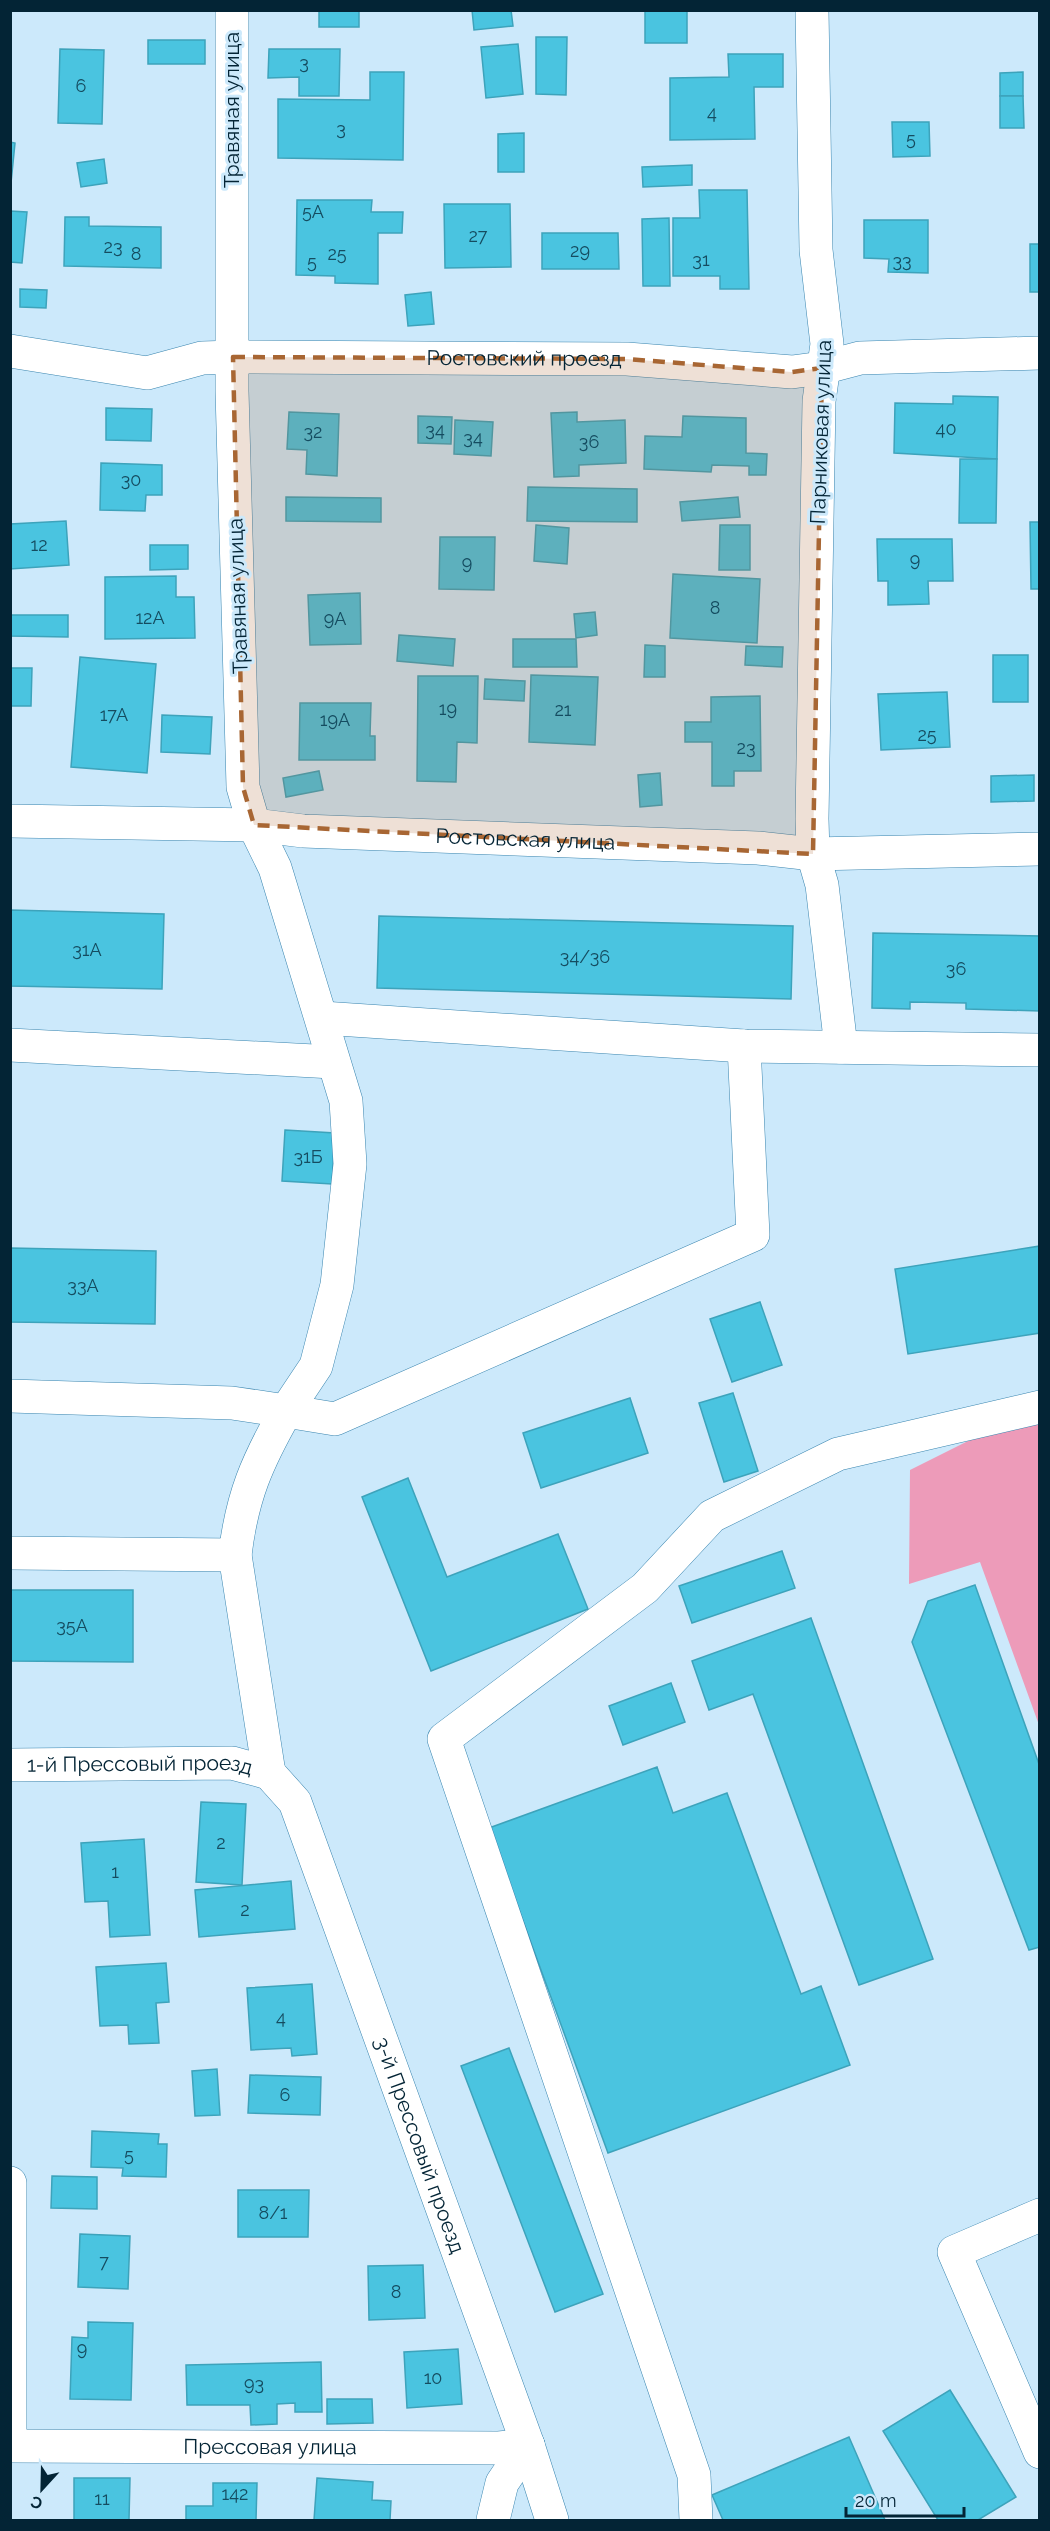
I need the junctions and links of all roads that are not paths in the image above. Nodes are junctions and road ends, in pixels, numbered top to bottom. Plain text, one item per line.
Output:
1 (232, 10) edge
2 (812, 10) edge
3 (10, 351) edge
4 (1040, 353) edge
5 (233, 357) junction
6 (822, 368) junction
7 (10, 821) edge
8 (254, 825) junction
9 (1040, 849) edge
10 (813, 854) junction
11 (322, 1018) junction
12 (10, 1045) edge
13 (744, 1046) junction
14 (841, 1047) junction
15 (1040, 1050) edge
16 (333, 1062) junction
17 (10, 1396) edge
18 (1040, 1407) edge
19 (286, 1411) junction
20 (10, 1553) edge
21 (235, 1555) junction
22 (10, 1766) edge
23 (269, 1773) junction
24 (10, 2183) edge
25 (1040, 2215) edge
26 (10, 2436) edge
27 (528, 2445) junction
28 (10, 2446) edge
29 (1040, 2452) edge
30 (493, 2520) edge
31 (552, 2520) edge
32 (696, 2520) edge

1 - 5 street, Травяная улица
2 - 6 street, Парниковая улица
3 - 5 street, Ростовский проезд
4 - 6 street, Ростовский проезд
5 - 6 street, Ростовский проезд
5 - 8 street, Травяная улица
6 - 10 street, Парниковая улица
7 - 8 street, Ростовская улица
8 - 10 street, Ростовская улица
8 - 11 street, Травяная улица
9 - 10 street, Ростовская улица
10 - 14 street, Парниковая улица
11 - 13 street
11 - 16 street, Травяная улица
12 - 16 street
13 - 14 street
13 - 19 street
14 - 15 street
16 - 19 street, Травяная улица
17 - 19 street
18 - 32 street
19 - 21 street, Травяная улица
20 - 21 street
21 - 23 street, Травяная улица
22 - 23 street, 1-й Прессовый проезд
23 - 27 street, 3-й Прессовый проезд
24 - 26 street
25 - 29 street
27 - 28 street, Прессовая улица
27 - 30 street
27 - 31 street, 3-й Прессовый проезд

